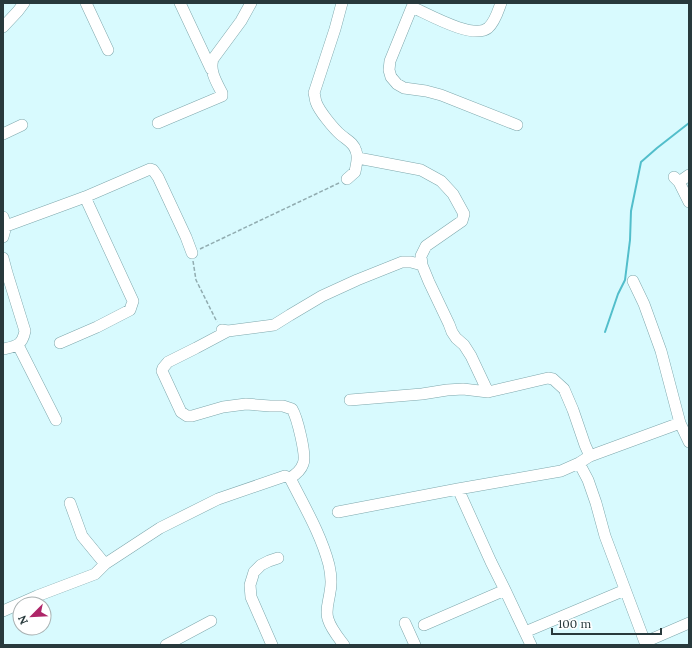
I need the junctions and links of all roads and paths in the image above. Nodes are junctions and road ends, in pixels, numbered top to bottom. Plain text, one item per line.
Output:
1 (24, 3) edge
2 (86, 3) edge
3 (180, 3) edge
4 (251, 3) edge
5 (342, 3) edge
6 (501, 3) edge
7 (410, 4) edge
8 (3, 27) edge
9 (108, 50) dead end
10 (211, 69) junction
11 (158, 124) dead end
12 (22, 125) dead end
13 (517, 125) dead end
14 (3, 134) edge
15 (358, 158) junction
16 (689, 175) edge
17 (347, 179) joint
18 (85, 197) junction
19 (689, 202) edge
20 (4, 226) edge
21 (192, 253) junction
22 (3, 258) edge
23 (422, 265) junction
24 (633, 281) dead end
25 (224, 329) junction
26 (60, 343) dead end
27 (18, 345) junction
28 (3, 349) edge
29 (488, 392) junction
30 (350, 400) dead end
31 (56, 420) dead end
32 (680, 423) junction
33 (689, 442) edge
34 (590, 456) junction
35 (579, 463) junction
36 (290, 478) junction
37 (458, 489) junction
38 (70, 503) dead end
39 (338, 512) dead end
40 (278, 558) dead end
41 (105, 564) junction
42 (505, 590) junction
43 (626, 590) junction
44 (3, 611) edge
45 (211, 621) dead end
46 (406, 623) dead end
47 (689, 623) edge
48 (424, 625) dead end
49 (525, 632) junction
50 (171, 644) edge
51 (646, 644) edge
52 (272, 645) edge
53 (344, 645) edge
54 (414, 645) edge
55 (531, 645) edge

1 - 8 street
2 - 9 street
3 - 10 street
4 - 10 street
5 - 15 street
6 - 7 street
7 - 13 street
10 - 11 street
12 - 14 street
15 - 17 street
15 - 23 street
16 - 19 street
17 - 21 path
18 - 20 street
18 - 21 street
18 - 26 street
21 - 25 path
22 - 27 street
23 - 25 street
23 - 29 street
24 - 32 street
25 - 36 street
27 - 28 street
27 - 31 street
29 - 30 street
29 - 34 street
32 - 33 street
32 - 34 street
34 - 35 street
35 - 37 street
35 - 43 street
36 - 41 street
36 - 53 street
37 - 39 street
37 - 42 street
38 - 41 street
40 - 52 street
41 - 44 street
42 - 48 street
42 - 49 street
43 - 49 street
43 - 51 street
45 - 50 street
46 - 54 street
47 - 51 street
49 - 55 street

